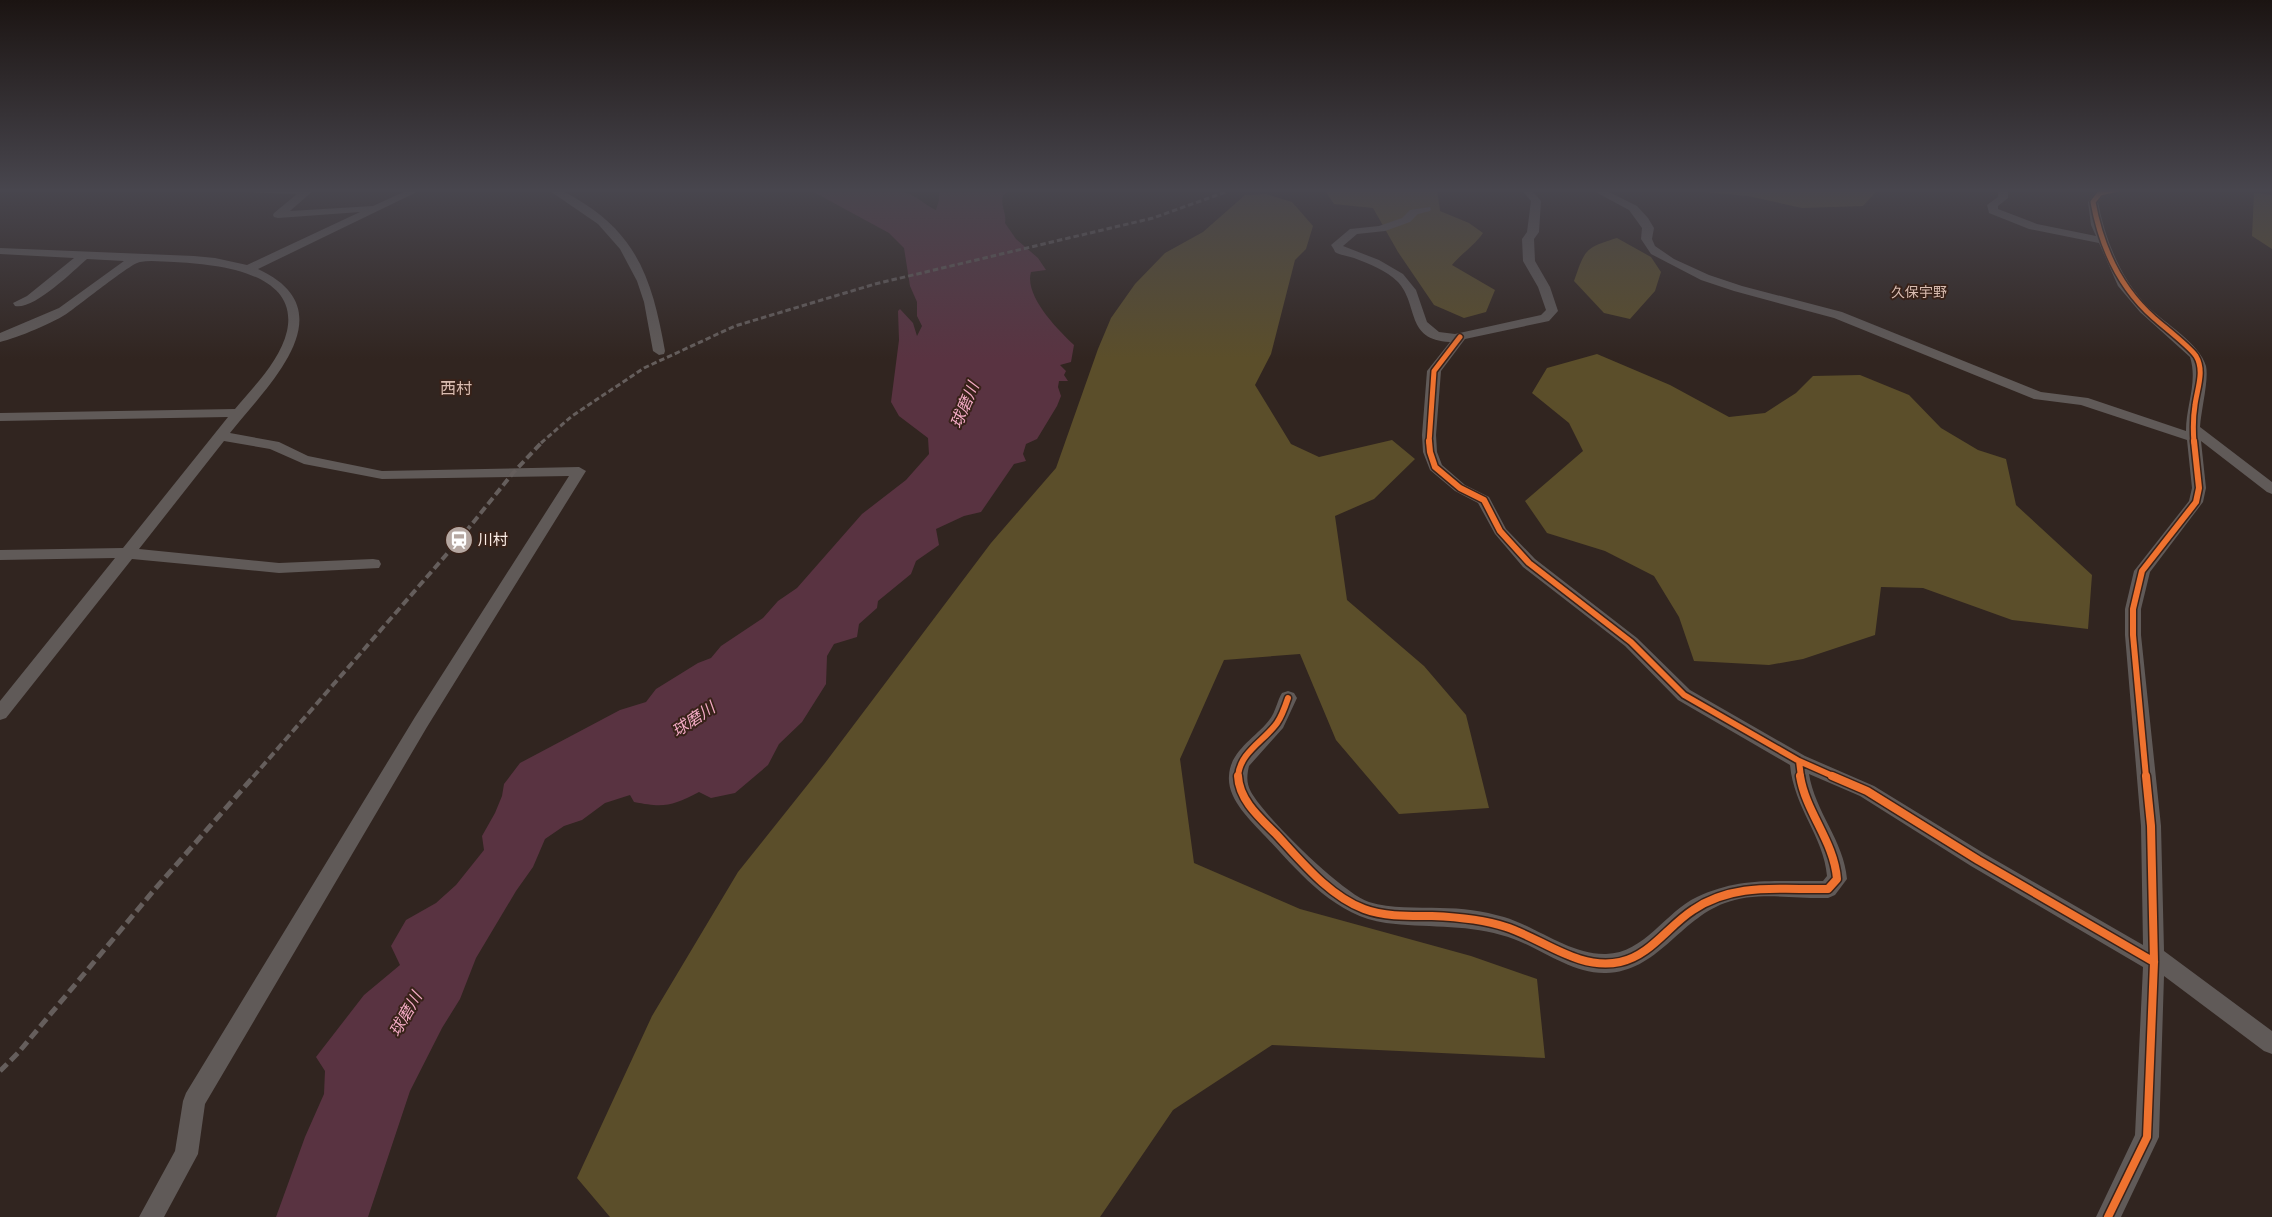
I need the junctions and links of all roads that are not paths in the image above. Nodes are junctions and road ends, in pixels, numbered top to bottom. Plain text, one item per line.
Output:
1 (295, 246) edge
2 (623, 246) edge
3 (1337, 246) edge
4 (1528, 246) edge
5 (1649, 246) edge
6 (2107, 246) edge
7 (0, 251) edge
8 (85, 255) junction
9 (136, 258) junction
10 (248, 268) junction
11 (18, 302) dead end
12 (1460, 337) junction
13 (0, 338) edge
14 (659, 351) dead end
15 (238, 413) junction
16 (0, 417) edge
17 (2194, 433) junction
18 (220, 436) junction
19 (2252, 473) junction
20 (2272, 473) edge
21 (2272, 489) edge
22 (127, 553) junction
23 (0, 555) edge
24 (373, 564) dead end
25 (1288, 698) dead end
26 (0, 713) edge
27 (1798, 761) junction
28 (2153, 958) junction
29 (2272, 1044) edge
30 (151, 1217) edge
31 (2108, 1217) edge

1 - 10 street
2 - 14 street
3 - 12 street
4 - 12 street
5 - 17 street
6 - 17 street
7 - 8 street
8 - 9 street
8 - 11 street
9 - 10 street
9 - 13 street
10 - 15 street
12 - 27 street
15 - 16 street
15 - 18 street
17 - 19 street
17 - 28 street
18 - 22 street
18 - 30 street
19 - 20 street
19 - 21 street
22 - 23 street
22 - 24 street
22 - 26 street
25 - 27 street
27 - 28 street
28 - 29 street
28 - 31 street

